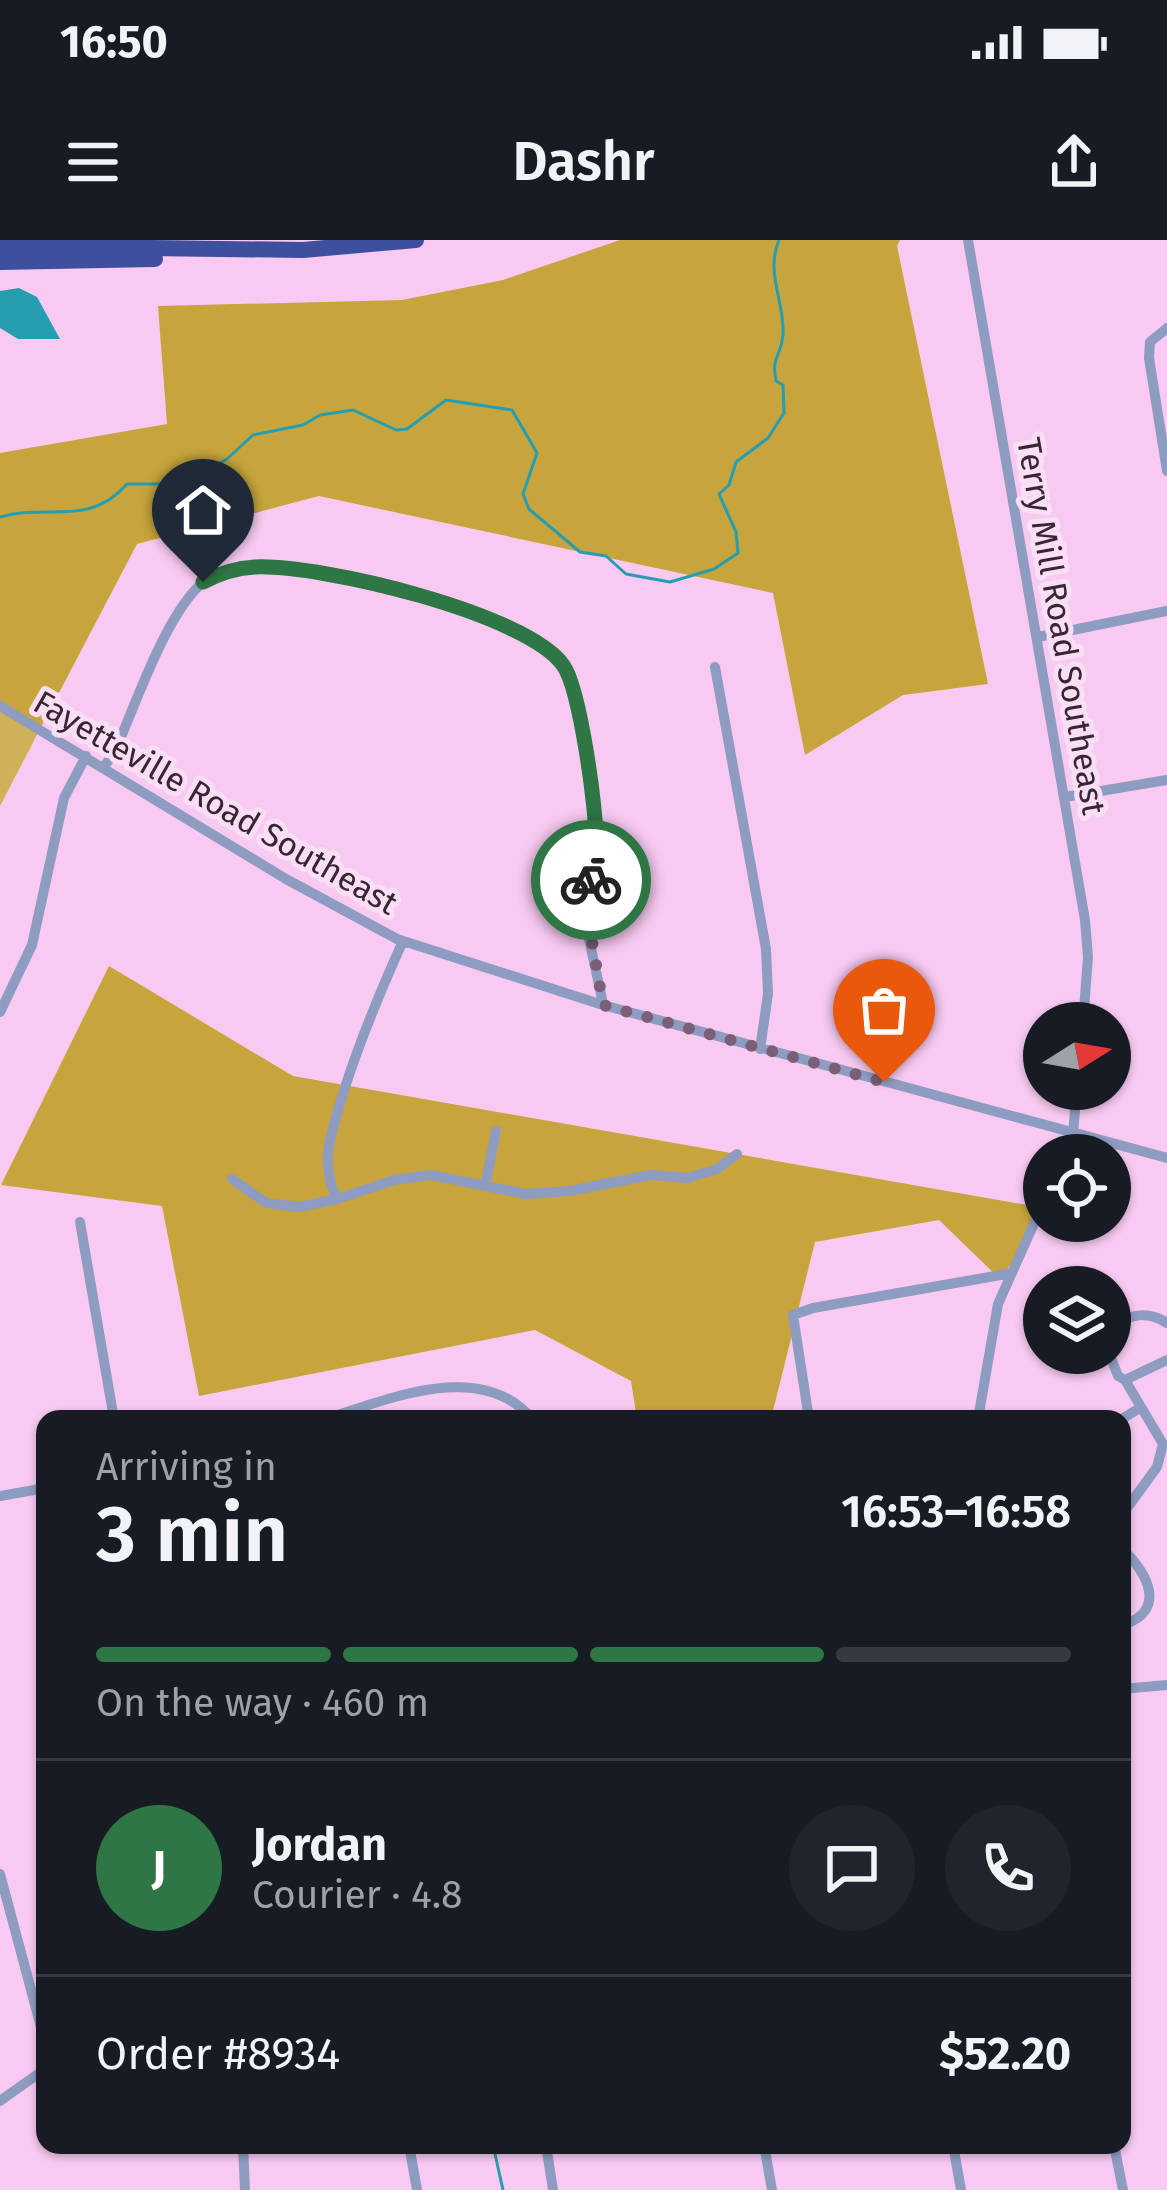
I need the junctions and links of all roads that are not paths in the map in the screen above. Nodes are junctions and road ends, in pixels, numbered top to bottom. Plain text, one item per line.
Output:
1 (416, 240) edge
2 (968, 240) edge
3 (0, 246) edge
4 (303, 250) junction
5 (0, 262) edge
6 (1167, 328) edge
7 (1167, 471) edge
8 (1167, 611) edge
9 (1038, 637) junction
10 (716, 668) dead end
11 (0, 706) edge
12 (86, 756) junction
13 (104, 767) junction
14 (1167, 780) edge
15 (1065, 797) junction
16 (403, 941) junction
17 (1085, 1002) edge
18 (603, 1005) junction
19 (0, 1012) edge
20 (760, 1049) junction
21 (1075, 1110) edge
22 (496, 1131) dead end
23 (1073, 1132) junction
24 (737, 1154) dead end
25 (1167, 1158) edge
26 (232, 1179) dead end
27 (485, 1186) junction
28 (337, 1199) junction
29 (80, 1222) dead end
30 (1026, 1242) edge
31 (1012, 1273) junction
32 (1131, 1316) edge
33 (1167, 1323) edge
34 (1167, 1360) edge
35 (1117, 1374) edge
36 (1125, 1380) junction
37 (1141, 1407) junction
38 (112, 1410) edge
39 (356, 1410) edge
40 (525, 1410) edge
41 (808, 1410) edge
42 (979, 1410) edge
43 (1131, 1413) edge
44 (36, 1490) edge
45 (1131, 1490) edge
46 (0, 1496) edge
47 (1131, 1557) edge
48 (1131, 1623) edge
49 (1167, 1685) edge
50 (1131, 1688) edge
51 (0, 1874) edge
52 (36, 2008) edge
53 (36, 2076) edge
54 (0, 2102) edge
55 (243, 2154) edge
56 (411, 2154) edge
57 (547, 2154) edge
58 (766, 2154) edge
59 (955, 2154) edge
60 (1116, 2154) edge
61 (245, 2190) edge
62 (418, 2190) edge
63 (553, 2190) edge
64 (772, 2190) edge
65 (962, 2190) edge
66 (1123, 2190) edge

1 - 4 highway
2 - 9 street, Terry Mill Road Southeast
3 - 4 highway
4 - 5 highway
6 - 7 street
8 - 9 street
9 - 15 street, Terry Mill Road Southeast
10 - 20 street
11 - 12 street, Fayetteville Road Southeast
12 - 13 street, Fayetteville Road Southeast
12 - 19 street
13 - 16 street, Fayetteville Road Southeast
13 - 18 street
14 - 15 street
15 - 17 street, Terry Mill Road Southeast
16 - 18 street, Fayetteville Road Southeast
16 - 28 street
18 - 20 street, Fayetteville Road Southeast
20 - 23 street, Fayetteville Road Southeast
21 - 23 street
22 - 27 street
23 - 25 street, Fayetteville Road Southeast
24 - 27 street
26 - 28 street
27 - 28 street
29 - 38 street
30 - 31 street
31 - 41 street
31 - 42 street
32 - 33 street
34 - 36 street
35 - 36 street
36 - 37 street
37 - 43 street
37 - 45 street
39 - 40 street
44 - 46 street
47 - 48 street
49 - 50 street
51 - 52 street
53 - 54 street
55 - 61 street
56 - 62 street
57 - 63 street
58 - 64 street
59 - 65 street
60 - 66 street

